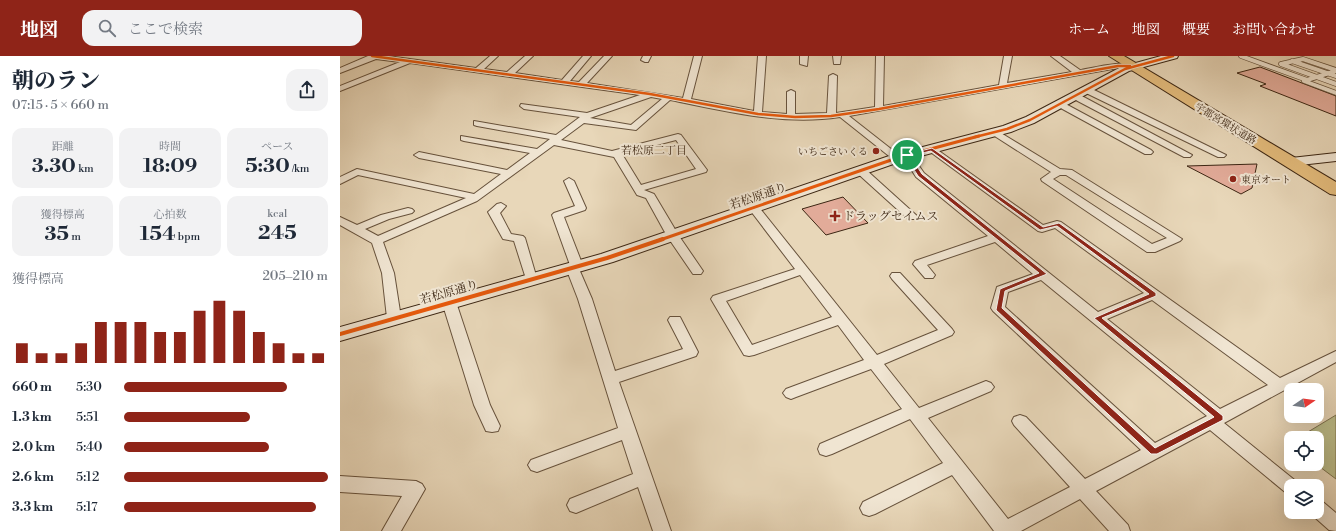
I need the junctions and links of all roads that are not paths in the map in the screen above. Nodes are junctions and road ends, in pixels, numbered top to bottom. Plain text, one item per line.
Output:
1 (372, 56) edge
2 (376, 56) edge
3 (494, 56) edge
4 (529, 56) edge
5 (587, 56) edge
6 (608, 56) edge
7 (698, 56) edge
8 (762, 56) edge
9 (880, 56) edge
10 (1008, 56) edge
11 (1055, 56) edge
12 (1115, 56) edge
13 (1173, 56) edge
14 (1241, 56) edge
15 (1252, 56) edge
16 (394, 57) edge
17 (409, 61) junction
18 (1292, 61) junction
19 (1132, 62) edge
20 (1280, 64) junction
21 (340, 70) edge
22 (478, 70) junction
23 (1336, 70) edge
24 (1079, 72) junction
25 (510, 74) junction
26 (1328, 74) junction
27 (1063, 75) junction
28 (833, 76) dead end
29 (1336, 76) edge
30 (1316, 77) junction
31 (1307, 80) junction
32 (564, 82) junction
33 (582, 84) junction
34 (1336, 84) edge
35 (1003, 86) junction
36 (1082, 88) junction
37 (340, 89) edge
38 (791, 92) dead end
39 (1336, 93) edge
40 (650, 94) junction
41 (670, 97) junction
42 (687, 100) junction
43 (1060, 104) junction
44 (524, 106) dead end
45 (879, 110) junction
46 (758, 114) junction
47 (842, 114) junction
48 (831, 116) junction
49 (791, 117) junction
50 (586, 118) junction
51 (477, 123) dead end
52 (996, 133) junction
53 (464, 138) dead end
54 (1187, 139) junction
55 (556, 140) junction
56 (1168, 145) junction
57 (932, 149) junction
58 (539, 152) junction
59 (1148, 152) dead end
60 (614, 153) junction
61 (419, 155) dead end
62 (1187, 155) dead end
63 (1221, 156) dead end
64 (902, 157) junction
65 (1336, 157) edge
66 (1297, 162) junction
67 (860, 170) junction
68 (1058, 172) junction
69 (509, 173) junction
70 (1336, 180) edge
71 (340, 181) edge
72 (569, 181) dead end
73 (638, 190) junction
74 (1336, 190) edge
75 (475, 197) junction
76 (501, 206) dead end
77 (754, 208) junction
78 (408, 211) dead end
79 (912, 217) dead end
80 (347, 227) edge
81 (673, 236) junction
82 (998, 237) junction
83 (377, 241) junction
84 (575, 267) junction
85 (803, 270) junction
86 (697, 271) dead end
87 (1044, 274) junction
88 (929, 275) dead end
89 (896, 276) dead end
90 (531, 279) junction
91 (1154, 294) junction
92 (449, 302) junction
93 (394, 318) junction
94 (1097, 318) junction
95 (841, 319) junction
96 (676, 320) dead end
97 (340, 334) edge
98 (1336, 356) edge
99 (875, 362) junction
100 (610, 379) junction
101 (1280, 386) junction
102 (986, 387) dead end
103 (791, 393) dead end
104 (915, 414) junction
105 (1020, 420) dead end
106 (1216, 420) junction
107 (492, 426) dead end
108 (627, 431) junction
109 (826, 449) dead end
110 (1154, 452) junction
111 (537, 465) dead end
112 (955, 465) junction
113 (644, 478) junction
114 (1284, 481) edge
115 (340, 484) edge
116 (1083, 490) junction
117 (576, 504) dead end
118 (869, 508) dead end
119 (1324, 514) edge
120 (1336, 524) edge
121 (391, 531) edge
122 (662, 531) edge
123 (1005, 531) edge
124 (1121, 531) edge

1 - 2 street
2 - 16 street
2 - 21 street
3 - 22 street
4 - 25 street
5 - 32 street
6 - 33 street
7 - 42 street
8 - 46 street
9 - 45 street
10 - 35 street
11 - 24 street
12 - 19 highway, 宇都宮環状道路
13 - 19 street, 若松原通り
14 - 31 lane
15 - 20 lane
16 - 17 street
17 - 22 street
17 - 37 street
18 - 20 lane
18 - 23 lane
18 - 26 lane
19 - 24 street
19 - 36 street, 若松原通り
19 - 66 highway, 宇都宮環状道路
20 - 30 lane
22 - 25 street
23 - 26 lane
24 - 27 street
25 - 32 street
26 - 29 lane
26 - 30 lane
27 - 35 street
27 - 36 street
28 - 48 street
30 - 31 lane
30 - 34 lane
31 - 39 lane
32 - 33 street
33 - 40 street
35 - 45 street
36 - 43 street, 若松原通り
36 - 54 street
36 - 56 street
38 - 49 street
40 - 41 street
40 - 50 street
41 - 42 street
41 - 50 street
42 - 46 street
43 - 52 street, 若松原通り
43 - 59 street
44 - 50 street
45 - 47 street
46 - 49 street
47 - 48 street
47 - 64 street
48 - 49 street
50 - 55 street
51 - 55 street
52 - 57 street, 若松原通り
52 - 68 street
53 - 58 street
54 - 56 street
54 - 63 street
55 - 58 street
55 - 60 street
56 - 62 street
57 - 64 street, 若松原通り
57 - 91 street
58 - 69 street
60 - 73 street
60 - 73 street
61 - 69 street
64 - 67 street, 若松原通り
64 - 82 street
65 - 66 street
66 - 70 highway, 宇都宮環状道路
66 - 74 highway, 宇都宮環状道路
67 - 77 street, 若松原通り
67 - 79 street
68 - 68 street
69 - 75 street
71 - 75 street
72 - 84 street
73 - 81 street
75 - 83 street
76 - 90 street
77 - 81 street, 若松原通り
77 - 85 street
78 - 80 street
80 - 83 street
81 - 84 street, 若松原通り
81 - 86 street
82 - 87 street
82 - 88 street
83 - 93 street
84 - 90 street, 若松原通り
84 - 100 street
85 - 95 street
85 - 95 street
87 - 94 street
87 - 110 street
89 - 99 street
90 - 92 street, 若松原通り
91 - 94 street
91 - 101 street
92 - 93 street, 若松原通り
92 - 107 street
93 - 97 street, 若松原通り
94 - 106 street
95 - 99 street
96 - 100 street
98 - 101 street
99 - 103 street
99 - 104 street
100 - 108 street
101 - 106 street
102 - 104 street
104 - 109 street
104 - 112 street
105 - 116 street
106 - 110 street
106 - 114 street
108 - 111 street
108 - 113 street
110 - 116 street
112 - 118 street
112 - 123 street
113 - 117 street
113 - 122 street
115 - 121 street
116 - 123 street
116 - 124 street
119 - 120 street

